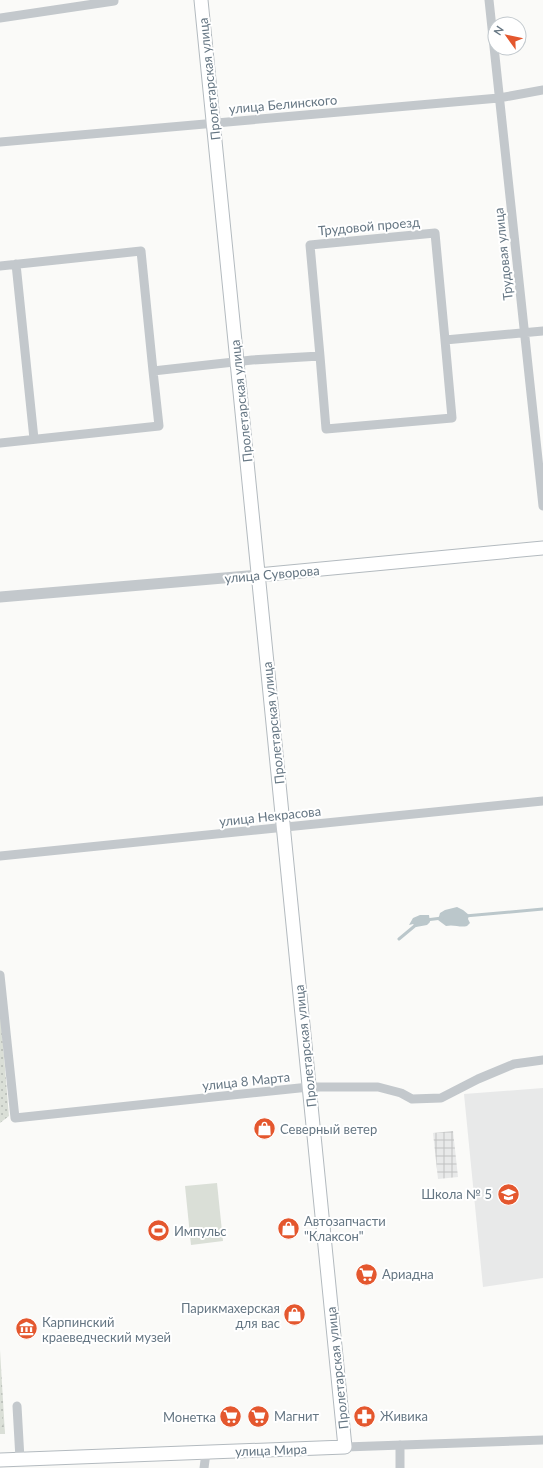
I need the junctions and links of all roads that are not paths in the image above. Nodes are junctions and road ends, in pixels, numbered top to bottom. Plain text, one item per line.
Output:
1 (114, 0) edge
2 (201, 0) edge
3 (489, 0) edge
4 (0, 18) edge
5 (543, 90) edge
6 (499, 98) junction
7 (214, 124) junction
8 (0, 142) edge
9 (16, 264) junction
10 (0, 266) edge
11 (543, 331) edge
12 (524, 332) junction
13 (445, 340) junction
14 (320, 356) junction
15 (237, 362) junction
16 (153, 371) junction
17 (34, 439) junction
18 (0, 443) edge
19 (543, 506) edge
20 (543, 548) edge
21 (258, 575) junction
22 (0, 597) edge
23 (543, 801) edge
24 (283, 828) junction
25 (0, 856) edge
26 (0, 975) edge
27 (543, 1060) edge
28 (309, 1087) junction
29 (17, 1406) dead end
30 (543, 1440) edge
31 (400, 1445) junction
32 (345, 1447) junction
33 (206, 1452) junction
34 (20, 1459) junction
35 (0, 1460) edge
36 (204, 1468) edge
37 (400, 1468) edge

1 - 4 street
2 - 7 main road, Пролетарская улица
3 - 6 street, Трудовая улица
5 - 6 street, улица Белинского
6 - 7 street, улица Белинского
6 - 12 street, Трудовая улица
7 - 8 street, улица Белинского
7 - 15 main road, Пролетарская улица
9 - 10 street
9 - 16 street
9 - 17 street
11 - 12 street
12 - 13 street
12 - 19 street, Трудовая улица
13 - 14 street, Трудовой проезд
13 - 14 street, Трудовой проезд
14 - 15 street
15 - 16 street
15 - 21 main road, Пролетарская улица
16 - 17 street
17 - 18 street
20 - 21 main road, улица Суворова
21 - 22 street, улица Суворова
21 - 24 main road, Пролетарская улица
23 - 24 street, улица Некрасова
24 - 25 street, улица Некрасова
24 - 28 main road, Пролетарская улица
26 - 28 street, улица 8 Марта
27 - 28 street, улица 8 Марта
28 - 32 main road, Пролетарская улица
29 - 34 street
30 - 31 street, улица Мира
31 - 32 street, улица Мира
31 - 37 street
32 - 33 main road, улица Мира
33 - 34 main road, улица Мира
33 - 36 street
34 - 35 main road, улица Мира

